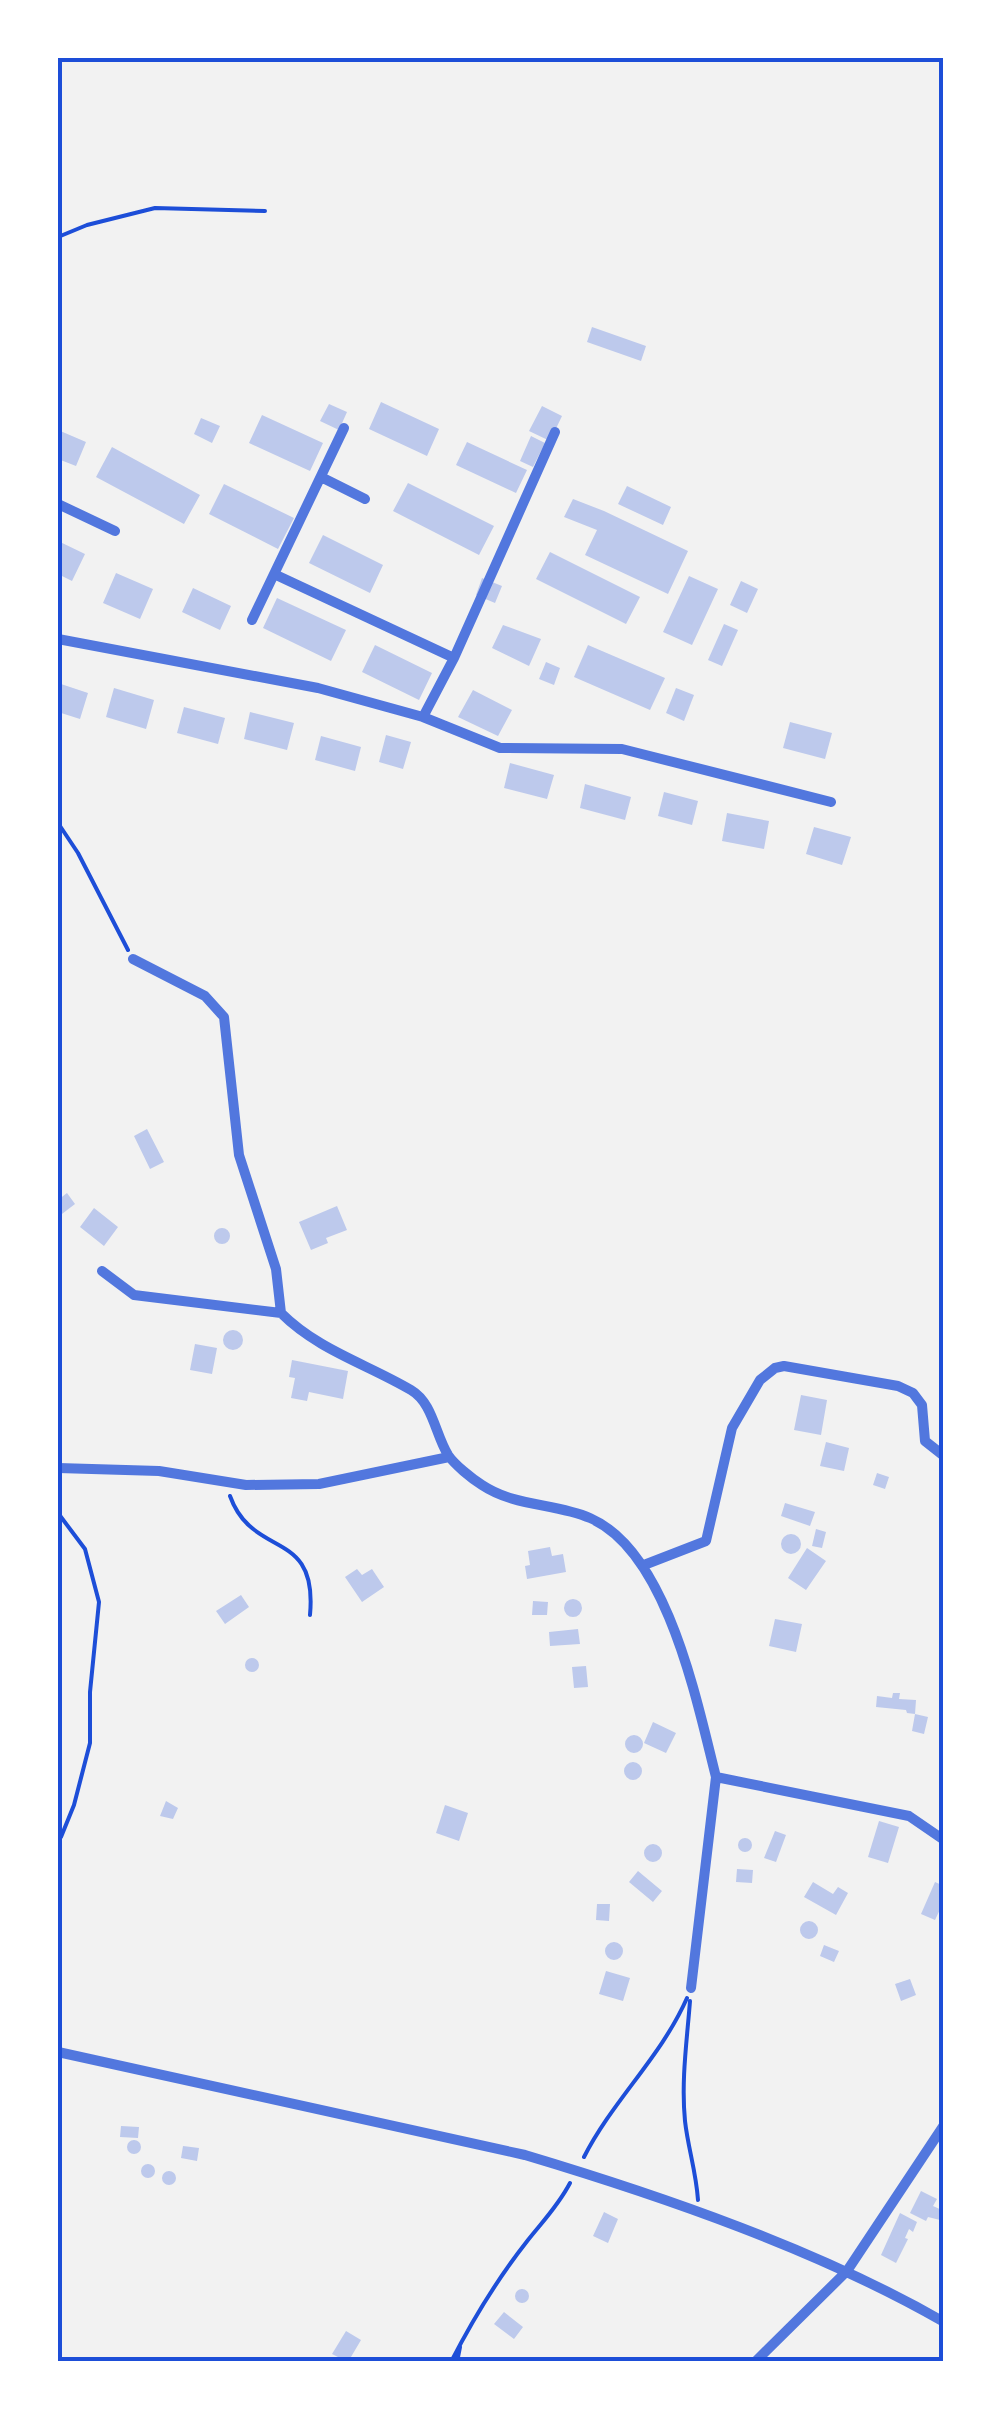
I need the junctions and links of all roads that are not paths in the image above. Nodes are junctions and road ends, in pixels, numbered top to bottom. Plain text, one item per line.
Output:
1 (344, 428) dead end
2 (555, 432) dead end
3 (321, 477) junction
4 (365, 499) dead end
5 (58, 504) edge
6 (114, 531) dead end
7 (274, 574) junction
8 (252, 620) dead end
9 (58, 639) edge
10 (454, 658) junction
11 (423, 717) junction
12 (831, 802) dead end
13 (133, 959) road end
14 (102, 1270) dead end
15 (281, 1312) junction
16 (944, 1456) edge
17 (449, 1457) junction
18 (58, 1468) edge
19 (644, 1565) junction
20 (716, 1777) junction
21 (944, 1840) edge
22 (691, 1988) road end
23 (58, 2052) edge
24 (944, 2125) edge
25 (847, 2272) junction
26 (944, 2322) edge
27 (755, 2362) edge

1 - 3 street
2 - 10 street
3 - 4 street
3 - 7 street
5 - 6 street
7 - 8 street
7 - 10 street
9 - 11 street
10 - 11 street
11 - 12 street
13 - 15 street
14 - 15 street
15 - 17 street
16 - 19 street
17 - 18 street
17 - 19 street
19 - 20 street
20 - 21 street
20 - 22 street
23 - 25 street
24 - 25 street
25 - 26 street
25 - 27 street

